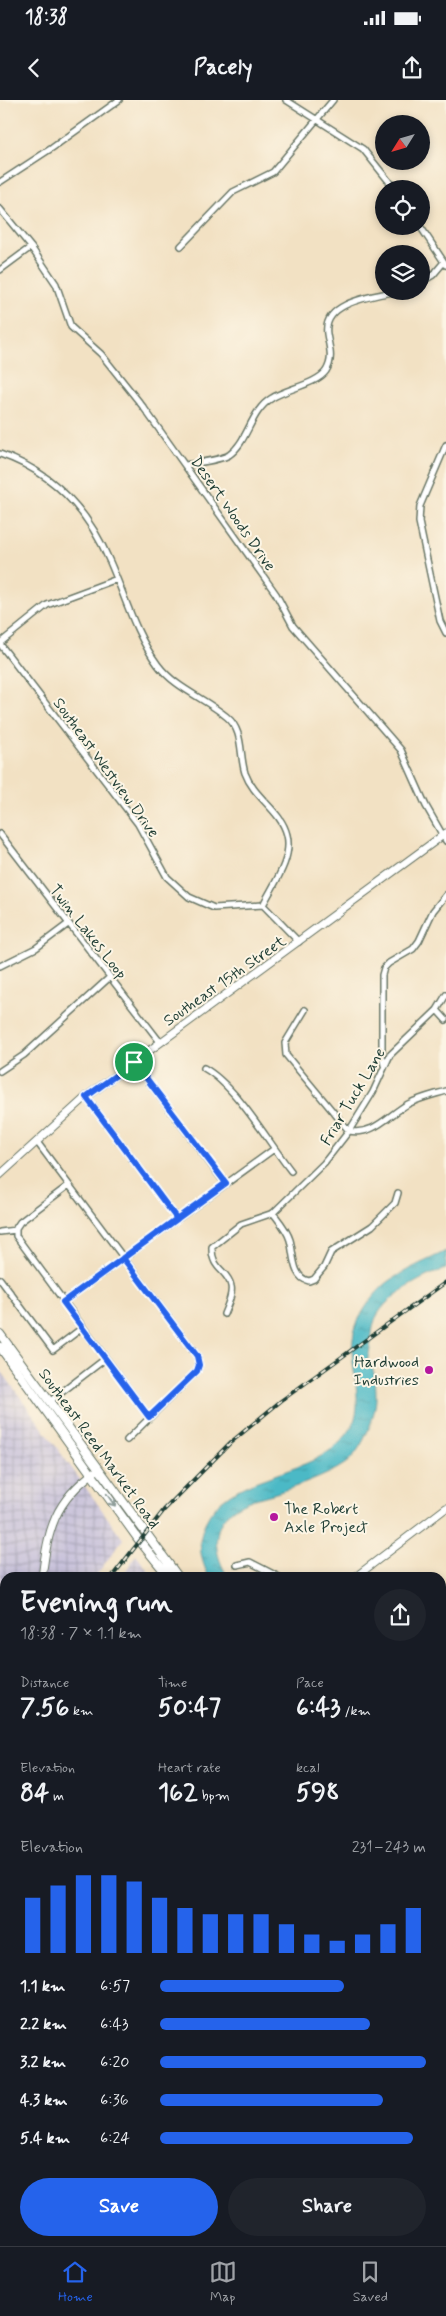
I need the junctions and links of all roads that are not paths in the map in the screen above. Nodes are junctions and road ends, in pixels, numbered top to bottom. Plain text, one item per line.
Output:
1 (119, 100) edge
2 (286, 100) edge
3 (333, 100) edge
4 (315, 120) junction
5 (388, 180) edge
6 (0, 182) edge
7 (0, 209) edge
8 (426, 235) edge
9 (181, 246) dead end
10 (31, 247) junction
11 (445, 264) edge
12 (0, 270) edge
13 (430, 277) edge
14 (375, 296) edge
15 (446, 445) edge
16 (0, 454) edge
17 (185, 466) junction
18 (117, 579) junction
19 (446, 632) edge
20 (0, 643) edge
21 (0, 834) edge
22 (445, 837) edge
23 (446, 894) edge
24 (263, 905) junction
25 (68, 924) junction
26 (299, 943) junction
27 (0, 966) edge
28 (110, 977) junction
29 (446, 994) edge
30 (305, 1010) dead end
31 (437, 1010) junction
32 (446, 1020) edge
33 (160, 1042) junction
34 (134, 1062) junction
35 (384, 1066) junction
36 (204, 1068) dead end
37 (0, 1071) edge
38 (446, 1092) edge
39 (86, 1097) junction
40 (349, 1131) junction
41 (37, 1142) junction
42 (274, 1149) junction
43 (291, 1170) dead end
44 (0, 1175) edge
45 (226, 1183) junction
46 (69, 1185) junction
47 (398, 1193) dead end
48 (273, 1213) junction
49 (177, 1219) junction
50 (16, 1230) junction
51 (0, 1232) edge
52 (123, 1258) junction
53 (0, 1279) edge
54 (63, 1302) junction
55 (224, 1314) dead end
56 (82, 1328) junction
57 (0, 1334) edge
58 (0, 1347) edge
59 (105, 1359) junction
60 (49, 1402) junction
61 (149, 1417) junction
62 (127, 1440) dead end
63 (96, 1472) junction
64 (446, 1508) edge
65 (237, 1565) dead end
66 (43, 1572) edge
67 (165, 1572) edge
68 (174, 1572) edge
69 (269, 1572) edge
70 (362, 1572) edge

1 - 6 street
2 - 4 street
3 - 4 street
4 - 5 street
4 - 9 street
7 - 10 street, Desert Woods Drive
8 - 11 street
10 - 12 street
10 - 17 street, Desert Woods Drive
11 - 13 street
14 - 17 street
15 - 19 street
16 - 18 street
17 - 22 street, Desert Woods Drive
18 - 20 street
18 - 24 street
20 - 24 street, Southeast Westview Drive
21 - 25 street, Twin Lakes Loop
22 - 26 main road, Southeast 15th Street
23 - 35 street
24 - 26 street
25 - 27 street
25 - 28 street, Twin Lakes Loop
26 - 33 main road, Southeast 15th Street
28 - 33 street, Twin Lakes Loop
28 - 37 street
29 - 31 street, Friar Tuck Lane
30 - 40 street
31 - 32 street
31 - 35 street, Friar Tuck Lane
33 - 34 main road, Southeast 15th Street
34 - 39 main road, Southeast 15th Street
34 - 45 street
35 - 40 street, Friar Tuck Lane
36 - 42 street
38 - 40 street
39 - 41 main road, Southeast 15th Street
39 - 49 street
40 - 48 street, Friar Tuck Lane
41 - 44 main road, Southeast 15th Street
41 - 46 street
42 - 43 street
42 - 45 street
45 - 49 street
46 - 50 street
46 - 52 street
47 - 48 street
48 - 55 street, Friar Tuck Lane
49 - 52 street
50 - 51 street
50 - 54 street
52 - 54 street
52 - 61 street
53 - 56 street
54 - 56 street
56 - 59 street
57 - 60 main road, Southeast Reed Market Road
58 - 63 main road, Southeast Reed Market Road
59 - 60 street
59 - 61 street
60 - 63 main road, Southeast Reed Market Road
61 - 62 street
63 - 66 main road
63 -> 67 main road, Southeast Reed Market Road
63 - 68 main road, Southeast Reed Market Road
64 - 70 main road
65 - 69 street

